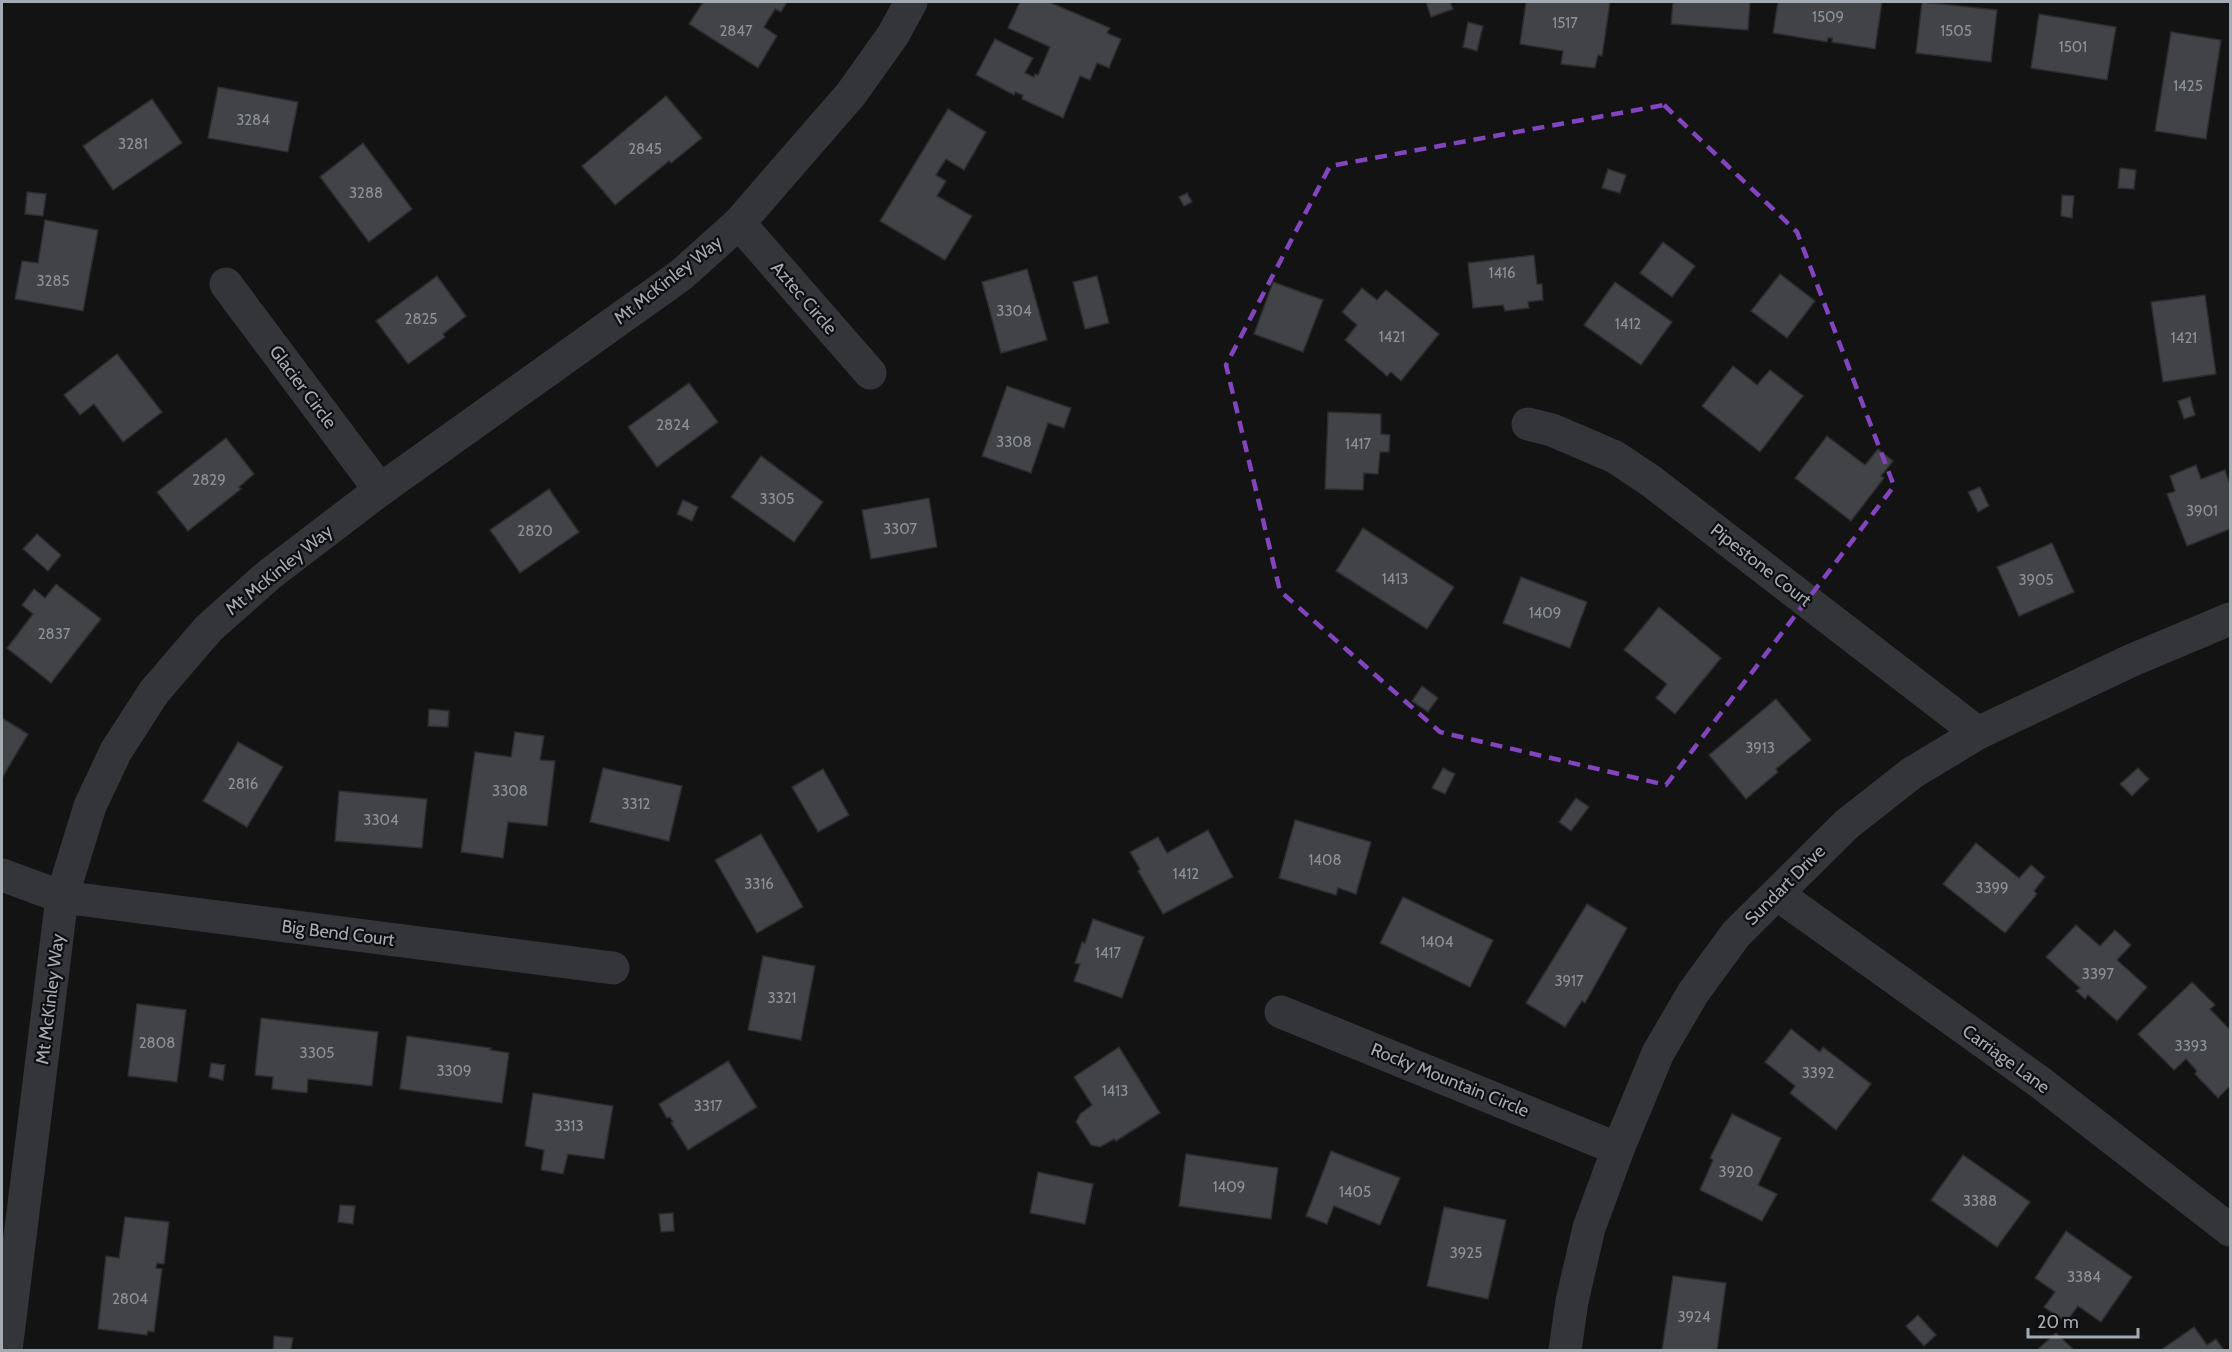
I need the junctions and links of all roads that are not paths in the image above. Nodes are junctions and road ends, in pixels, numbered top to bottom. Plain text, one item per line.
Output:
1 (911, 2) edge
2 (739, 223) junction
3 (226, 284) dead end
4 (870, 373) dead end
5 (1528, 424) dead end
6 (380, 490) junction
7 (2230, 619) edge
8 (1978, 733) junction
9 (2, 875) edge
10 (1777, 894) junction
11 (62, 897) junction
12 (613, 968) dead end
13 (1281, 1012) dead end
14 (1618, 1149) junction
15 (2230, 1230) edge
16 (6, 1350) edge
17 (1565, 1350) edge

1 - 2 street, Mt McKinley Way
2 - 4 street, Aztec Circle
2 - 6 street, Mt McKinley Way
3 - 6 street, Glacier Circle
5 - 8 street, Pipestone Court
6 - 11 street, Mt McKinley Way
7 - 8 street, Sundart Drive
8 - 10 street, Sundart Drive
9 - 11 street, Big Bend Court
10 - 14 street, Sundart Drive
10 - 15 street, Carriage Lane
11 - 12 street, Big Bend Court
11 - 16 street, Mt McKinley Way
13 - 14 street, Rocky Mountain Circle
14 - 17 street, Sundart Drive

